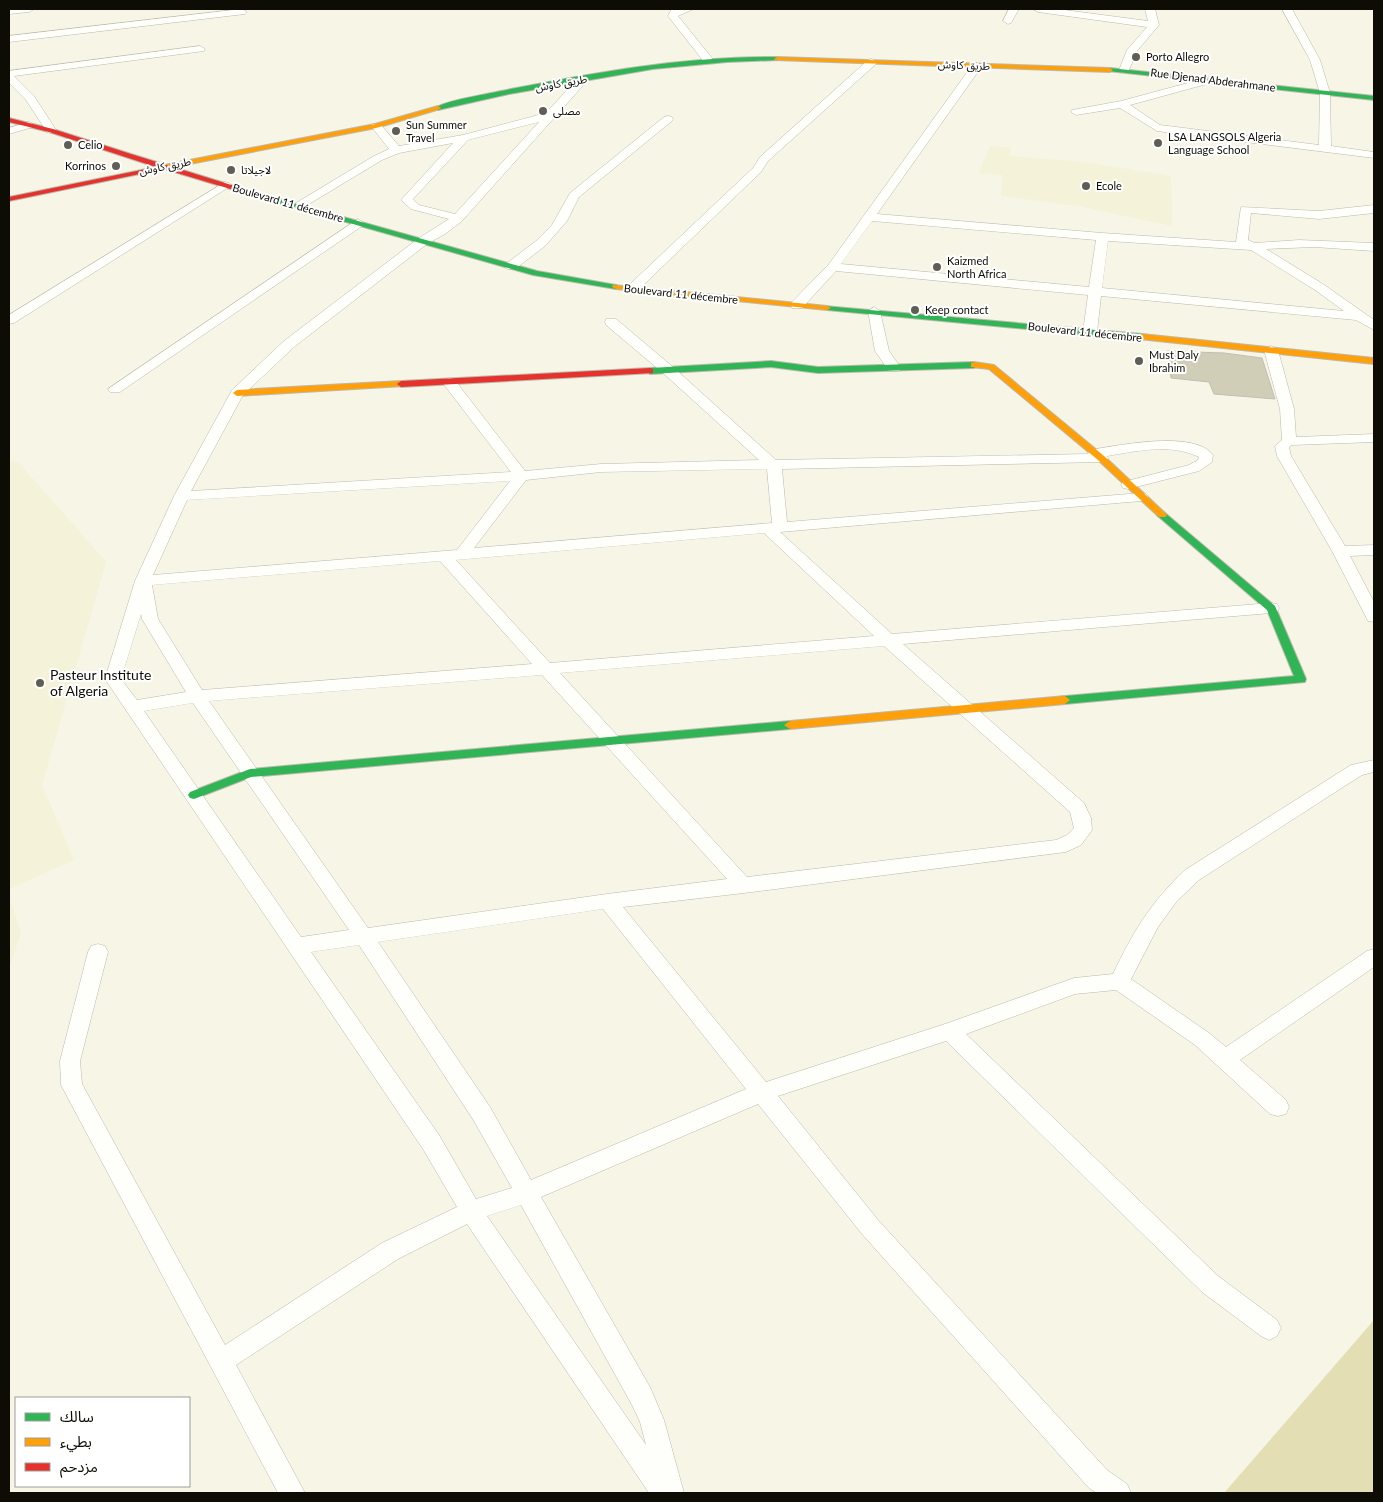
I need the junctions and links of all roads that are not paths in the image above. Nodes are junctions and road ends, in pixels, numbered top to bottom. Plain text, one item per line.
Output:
1 (30, 9) edge
2 (689, 9) edge
3 (1014, 9) edge
4 (1038, 9) edge
5 (1150, 9) edge
6 (1286, 9) edge
7 (9, 11) edge
8 (242, 12) dead end
9 (1008, 21) dead end
10 (1154, 25) junction
11 (9, 39) edge
12 (200, 49) dead end
13 (708, 60) junction
14 (872, 62) junction
15 (977, 66) junction
16 (1124, 70) junction
17 (9, 76) edge
18 (584, 79) junction
19 (1210, 80) junction
20 (1325, 93) junction
21 (1374, 98) edge
22 (1122, 104) junction
23 (1076, 112) dead end
24 (548, 116) junction
25 (668, 119) dead end
26 (9, 120) edge
27 (29, 125) junction
28 (376, 126) junction
29 (51, 130) junction
30 (9, 131) edge
31 (464, 138) junction
32 (1324, 149) junction
33 (396, 150) junction
34 (1374, 155) edge
35 (163, 167) junction
36 (225, 185) junction
37 (9, 199) edge
38 (300, 205) junction
39 (1374, 209) edge
40 (871, 217) junction
41 (458, 218) junction
42 (358, 223) junction
43 (1102, 237) junction
44 (423, 241) junction
45 (1254, 247) junction
46 (1374, 247) edge
47 (511, 266) junction
48 (833, 268) junction
49 (632, 289) junction
50 (1096, 292) junction
51 (797, 305) junction
52 (874, 312) junction
53 (1360, 316) junction
54 (9, 320) edge
55 (611, 322) dead end
56 (1374, 326) edge
57 (1090, 332) junction
58 (1271, 350) junction
59 (1374, 361) edge
60 (894, 368) junction
61 (668, 370) junction
62 (449, 382) junction
63 (115, 390) dead end
64 (237, 393) junction
65 (1374, 438) edge
66 (1289, 442) junction
67 (1098, 455) junction
68 (774, 466) junction
69 (521, 476) junction
70 (1128, 485) junction
71 (181, 496) junction
72 (1141, 497) junction
73 (774, 528) junction
74 (1374, 550) edge
75 (1340, 551) junction
76 (462, 554) junction
77 (444, 556) junction
78 (143, 581) junction
79 (1271, 608) junction
80 (1374, 617) edge
81 (889, 641) junction
82 (544, 670) junction
83 (196, 696) junction
84 (132, 707) junction
85 (968, 709) junction
86 (612, 740) junction
87 (1374, 766) edge
88 (250, 774) junction
89 (194, 795) junction
90 (744, 886) junction
91 (607, 901) junction
92 (364, 937) junction
93 (295, 946) junction
94 (98, 952) dead end
95 (1374, 957) edge
96 (1119, 982) junction
97 (950, 1031) junction
98 (1224, 1059) junction
99 (760, 1093) junction
100 (1278, 1106) dead end
101 (526, 1193) junction
102 (471, 1211) junction
103 (1269, 1328) dead end
104 (220, 1362) junction
105 (292, 1493) edge
106 (664, 1493) edge
107 (671, 1493) edge
108 (1118, 1493) edge

1 - 7 street
2 - 13 street
3 - 9 street
4 - 10 street
5 - 10 street
6 - 20 street
8 - 11 street
10 - 16 street
12 - 17 street
13 - 14 street, طريق كاوش
13 - 18 street, طريق كاوش
14 - 15 street, طريق كاوش
14 - 49 street
15 - 16 street, طريق كاوش
15 - 40 street
16 - 19 street, Rue Djenad Abderahmane
17 - 29 street
18 - 24 street
18 - 28 street, طريق كاوش
19 - 20 street, Rue Djenad Abderahmane
19 - 22 street
20 - 21 street, Rue Djenad Abderahmane
20 - 32 street
22 - 23 street
22 - 32 street
24 - 31 street
24 - 41 street
25 - 47 street
26 - 27 street, Boulevard 11 décembre
27 - 29 street, Boulevard 11 décembre
27 - 30 street
28 - 33 street
28 - 35 street, طريق كاوش
29 - 35 street, Boulevard 11 décembre
31 - 33 street
31 - 41 street
32 - 34 street
33 - 38 street
35 - 36 street, Boulevard 11 décembre
35 - 37 street, طريق كاوش
36 - 38 street, Boulevard 11 décembre
36 - 54 street
38 - 42 street, Boulevard 11 décembre
39 - 45 street
40 - 43 street
40 - 48 street
41 - 44 street
42 - 44 street, Boulevard 11 décembre
42 - 63 street
43 - 45 street
43 - 50 street
44 - 47 street, Boulevard 11 décembre
44 - 64 street
45 - 46 street
45 - 53 street
47 - 49 street, Boulevard 11 décembre
48 - 50 street
48 - 51 street
49 - 51 street, Boulevard 11 décembre
50 - 53 street
50 - 57 street
51 - 52 street, Boulevard 11 décembre
52 - 57 street, Boulevard 11 décembre
52 - 60 street
53 - 56 street
55 - 61 street
57 - 58 street, Boulevard 11 décembre
58 - 59 street, Boulevard 11 décembre
58 - 66 street
60 - 61 street
60 - 67 street
61 - 62 street
61 - 68 street
62 - 64 street
62 - 69 street
64 - 71 street
65 - 66 street
66 - 75 street
67 - 68 street
67 - 70 street
67 - 70 street
68 - 69 street
68 - 73 street
69 - 71 street
69 - 76 street
70 - 72 street
71 - 78 street
72 - 73 street
72 - 79 street
73 - 76 street
73 - 81 street
74 - 75 street
75 - 80 street
76 - 77 street
77 - 78 street
77 - 82 street
78 - 83 street
78 - 84 street
79 - 81 street
79 - 85 street
81 - 82 street
81 - 85 street
82 - 83 street
82 - 86 street
83 - 84 street
83 - 88 street
84 - 89 street
85 - 86 street
85 - 90 street
86 - 88 street
86 - 90 street
87 - 96 street
88 - 89 street
88 - 92 street
89 - 93 street
90 - 91 street
91 - 92 street
91 - 99 street
92 - 93 street
92 - 101 street
93 - 102 street
94 - 104 street
95 - 98 street
96 - 97 street
96 - 98 street
97 - 99 street
97 - 103 street
98 - 100 street
99 - 101 street
99 - 108 street
101 - 102 street
101 - 107 street
102 - 104 street
102 - 106 street
104 - 105 street

